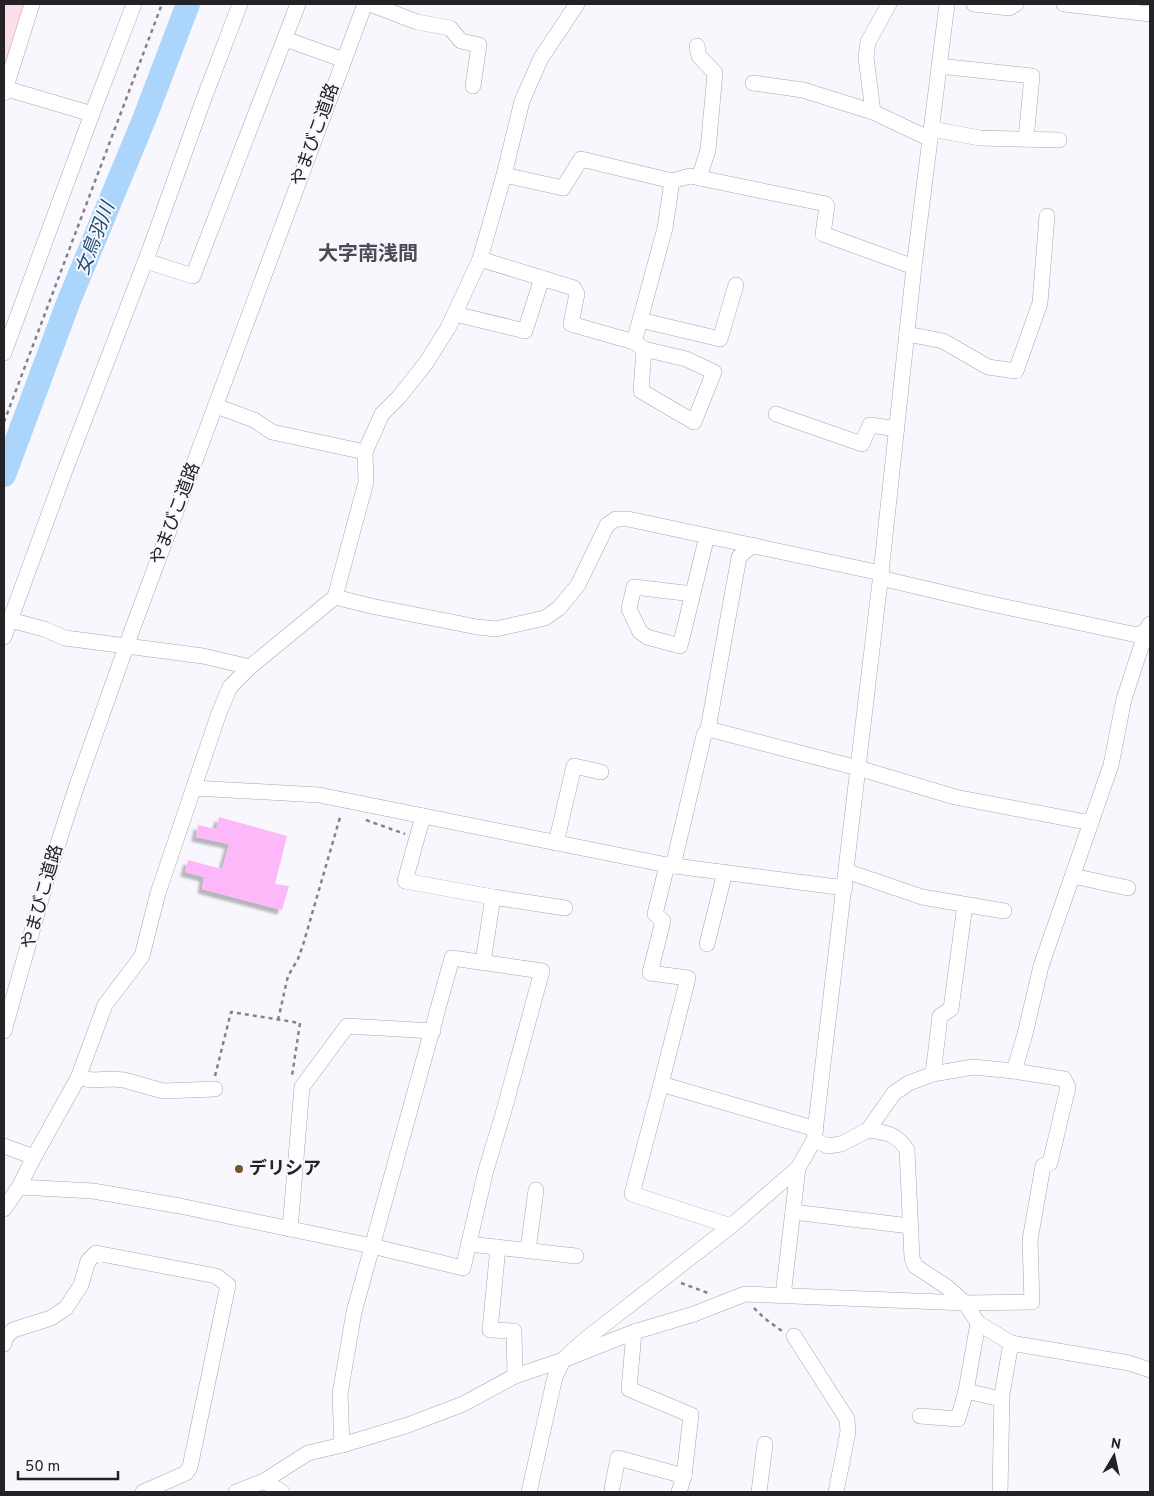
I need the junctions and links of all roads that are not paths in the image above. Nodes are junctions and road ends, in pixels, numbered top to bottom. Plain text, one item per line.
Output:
1 (32, 4) edge
2 (134, 4) edge
3 (240, 4) edge
4 (298, 4) edge
5 (365, 4) edge
6 (370, 4) edge
7 (577, 4) edge
8 (889, 4) edge
9 (947, 4) edge
10 (974, 4) edge
11 (1016, 4) edge
12 (1064, 4) edge
13 (1150, 14) edge
14 (285, 39) junction
15 (697, 46) dead end
16 (344, 60) junction
17 (939, 66) junction
18 (754, 83) dead end
19 (473, 86) dead end
20 (4, 90) edge
21 (873, 112) junction
22 (92, 114) junction
23 (930, 134) junction
24 (1026, 139) junction
25 (1059, 140) dead end
26 (504, 175) junction
27 (699, 178) junction
28 (672, 181) junction
29 (1047, 216) dead end
30 (480, 259) junction
31 (146, 261) junction
32 (914, 267) junction
33 (542, 278) junction
34 (736, 285) dead end
35 (455, 314) junction
36 (640, 320) junction
37 (907, 334) junction
38 (639, 345) junction
39 (4, 353) edge
40 (216, 406) junction
41 (776, 414) dead end
42 (897, 430) junction
43 (365, 452) junction
44 (707, 536) junction
45 (752, 544) junction
46 (881, 576) junction
47 (692, 594) junction
48 (336, 597) junction
49 (10, 620) junction
50 (1146, 629) edge
51 (4, 637) edge
52 (126, 647) junction
53 (250, 667) junction
54 (708, 729) junction
55 (858, 768) junction
56 (601, 772) dead end
57 (194, 788) junction
58 (423, 816) junction
59 (1091, 824) junction
60 (556, 843) junction
61 (670, 866) junction
62 (846, 871) junction
63 (725, 872) junction
64 (1072, 876) junction
65 (845, 888) junction
66 (1128, 888) dead end
67 (493, 897) junction
68 (965, 905) junction
69 (566, 908) dead end
70 (1004, 911) dead end
71 (707, 944) dead end
72 (483, 962) junction
73 (4, 1031) edge
74 (433, 1031) junction
75 (1014, 1071) junction
76 (933, 1074) junction
77 (78, 1078) junction
78 (661, 1084) junction
79 (213, 1089) road end
80 (868, 1130) junction
81 (815, 1135) junction
82 (4, 1146) edge
83 (34, 1157) junction
84 (798, 1168) junction
85 (18, 1187) junction
86 (536, 1190) dead end
87 (4, 1209) edge
88 (793, 1212) junction
89 (731, 1226) junction
90 (910, 1226) junction
91 (290, 1229) junction
92 (469, 1244) junction
93 (372, 1246) junction
94 (498, 1247) junction
95 (528, 1250) junction
96 (576, 1256) dead end
97 (782, 1296) junction
98 (965, 1303) junction
99 (978, 1323) junction
100 (634, 1332) junction
101 (794, 1336) dead end
102 (1011, 1343) junction
103 (4, 1344) edge
104 (562, 1360) junction
105 (1150, 1370) edge
106 (515, 1376) junction
107 (966, 1391) junction
108 (1001, 1400) junction
109 (920, 1416) dead end
110 (765, 1444) dead end
111 (342, 1445) junction
112 (684, 1476) junction
113 (264, 1481) junction
114 (612, 1488) dead end
115 (143, 1492) edge
116 (236, 1492) edge
117 (282, 1492) edge
118 (530, 1492) edge
119 (679, 1492) edge
120 (759, 1492) edge
121 (836, 1492) edge
122 (1000, 1492) edge

1 - 20 street
2 - 22 street
3 - 31 street
4 - 14 street
5 - 16 street, やまびこ道路
6 - 19 street
7 - 26 street
8 - 21 street
9 - 17 street
10 - 11 street
12 - 13 street
14 - 16 street
14 - 31 street
15 - 27 street
16 - 40 street, やまびこ道路
17 - 23 street
17 - 24 street
18 - 21 street
20 - 22 street
21 - 23 street
22 - 39 street
23 - 24 street
23 - 32 street
24 - 25 street
26 - 28 street
26 - 30 street
27 - 28 street
27 - 32 street
28 - 36 street
29 - 37 street
30 - 33 street
30 - 35 street
31 - 49 street
32 - 37 street
33 - 35 street
33 - 38 street
34 - 36 street
35 - 43 street
36 - 38 street
37 - 42 street
38 - 38 street
40 - 43 street
40 - 52 street, やまびこ道路
41 - 42 street
42 - 46 street
43 - 48 street
44 - 45 street
44 - 47 street
44 - 48 street
45 - 46 street
45 - 54 street
46 - 50 street
46 - 55 street
47 - 47 street
48 - 53 street
49 - 51 street
49 - 52 street
50 - 59 street
52 - 53 street
52 - 73 street, やまびこ道路
53 - 57 street
54 - 55 street
54 - 61 street
55 - 59 street
55 - 62 street
56 - 60 street
57 - 58 street
57 - 77 street
58 - 60 street
58 - 67 street
59 - 64 street
60 - 61 street
61 - 63 street
61 - 78 street
62 - 65 street
62 - 68 street
63 - 65 street
63 - 71 street
64 - 66 street
64 - 75 street
65 - 81 street
67 - 69 street
67 - 72 street
68 - 70 street
68 - 76 street
72 - 74 street
72 - 92 street
74 - 91 street
74 - 93 street
75 - 76 street
75 - 98 street
76 - 80 street
77 - 79 street
77 - 83 street
78 - 81 street
78 - 89 street
80 - 81 street
80 - 90 street
81 - 84 street
82 - 83 street
83 - 85 street
84 - 88 street
84 - 89 street
85 - 87 street
85 - 91 street
86 - 95 street
88 - 90 street
88 - 97 street
89 - 104 street
90 - 98 street
91 - 93 street
92 - 93 street
92 - 94 street
93 - 111 street
94 - 95 street
94 - 106 street
95 - 96 street
97 - 98 street
97 - 100 street
98 - 99 street
99 - 102 street
99 - 107 street
100 - 104 street
100 - 112 street
101 - 121 street
102 - 105 street
102 - 108 street
103 - 115 street
104 - 106 street
104 - 118 street
106 - 111 street
107 - 108 street
107 - 109 street
108 - 122 street
110 - 120 street
111 - 113 street
112 - 114 street
112 - 119 street
113 - 116 street
113 - 117 street

